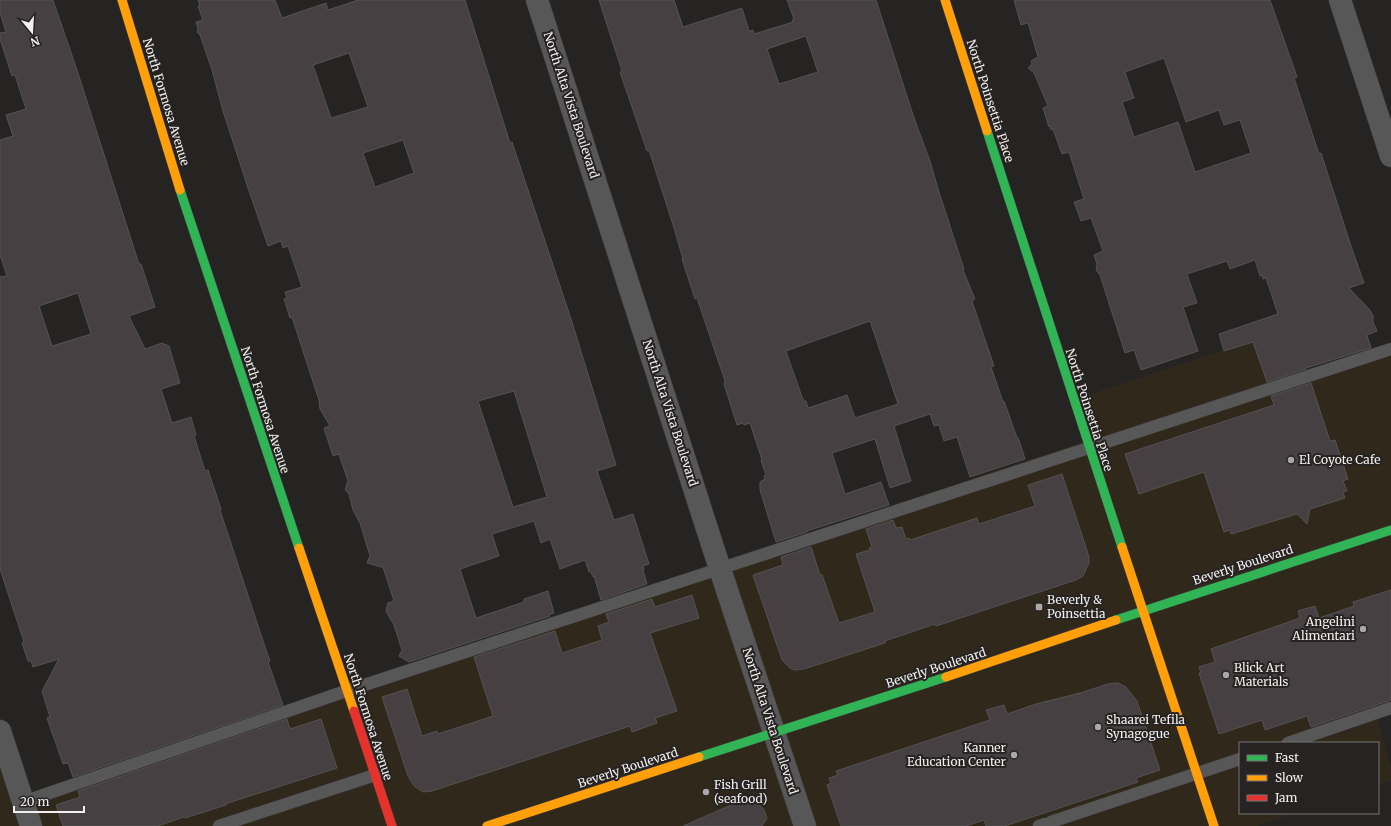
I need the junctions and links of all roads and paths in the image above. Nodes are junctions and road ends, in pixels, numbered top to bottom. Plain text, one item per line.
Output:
1 (122, 0) edge
2 (537, 0) edge
3 (945, 0) edge
4 (1340, 0) edge
5 (1391, 156) edge
6 (1391, 349) edge
7 (1089, 448) junction
8 (1391, 530) edge
9 (720, 570) junction
10 (1143, 611) junction
11 (346, 691) junction
12 (1391, 708) edge
13 (774, 732) junction
14 (1291, 742) edge
15 (2, 743) edge
16 (1239, 759) edge
17 (1197, 774) junction
18 (375, 775) junction
19 (23, 802) junction
20 (1045, 824) edge
21 (31, 826) edge
22 (219, 826) edge
23 (392, 826) edge
24 (488, 826) edge
25 (805, 826) edge
26 (1214, 826) edge

1 - 11 street, North Formosa Avenue
2 - 9 street, North Alta Vista Boulevard
3 - 7 street, North Poinsettia Place
4 - 5 street
6 - 7 lane
7 - 9 lane
7 - 10 street, North Poinsettia Place
8 - 10 street, Beverly Boulevard
9 - 11 lane
9 - 13 street, North Alta Vista Boulevard
10 - 13 street, Beverly Boulevard
10 - 17 street, North Poinsettia Place
11 - 18 street, North Formosa Avenue
11 - 19 lane
12 - 14 lane
13 - 24 street, Beverly Boulevard
13 - 25 street, North Alta Vista Boulevard
15 - 19 street
16 - 17 lane
17 - 20 lane
17 - 26 street, North Poinsettia Place
18 - 22 lane
18 - 23 street, North Formosa Avenue
19 - 21 street

